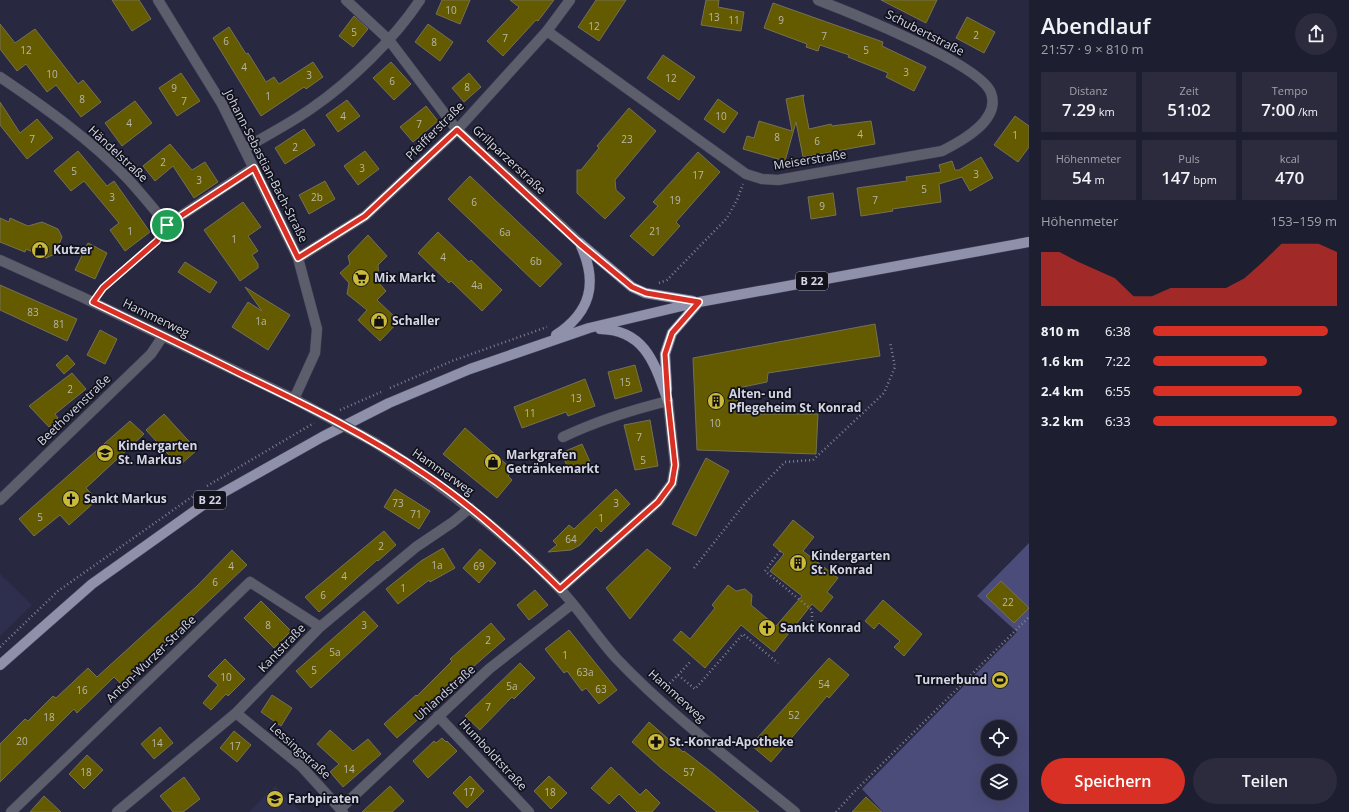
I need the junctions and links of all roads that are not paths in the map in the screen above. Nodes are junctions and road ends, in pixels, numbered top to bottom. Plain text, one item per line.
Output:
1 (158, 0) edge
2 (346, 0) edge
3 (420, 0) edge
4 (570, 0) edge
5 (818, 0) edge
6 (547, 31) junction
7 (388, 40) junction
8 (0, 77) edge
9 (991, 91) joint
10 (457, 130) junction
11 (244, 149) junction
12 (254, 168) junction
13 (1029, 242) edge
14 (580, 244) junction
15 (298, 258) junction
16 (0, 260) edge
17 (699, 302) junction
18 (589, 328) junction
19 (163, 336) junction
20 (546, 342) junction
21 (294, 399) junction
22 (668, 401) junction
23 (563, 436) dead end
24 (0, 500) edge
25 (470, 508) junction
26 (560, 589) junction
27 (572, 604) junction
28 (320, 627) junction
29 (0, 665) edge
30 (236, 713) junction
31 (438, 716) junction
32 (342, 810) edge
33 (11, 812) edge
34 (117, 812) edge
35 (529, 812) edge
36 (796, 812) edge

1 - 11 street, Johann-Sebastian-Bach-Straße
2 - 7 street, Grillparzerstraße
3 - 7 street
4 - 6 street, Pfeifferstraße
5 - 9 street, Schubertstraße
6 - 9 street, Meiserstraße
6 - 10 street, Pfeifferstraße
7 - 10 street, Grillparzerstraße
7 - 11 street
8 - 12 street, Händelstraße
10 - 14 street, Grillparzerstraße
10 - 15 street, Pfeifferstraße
11 - 12 street, Johann-Sebastian-Bach-Straße
12 - 15 street, Johann-Sebastian-Bach-Straße
13 - 17 main road, B 22
14 - 17 main road
14 - 20 main road
15 - 21 street, Johann-Sebastian-Bach-Straße
16 - 19 street, Hammerweg
17 - 18 main road, B 22
17 - 22 main road
18 - 20 main road, B 22
18 - 22 main road
19 - 21 street, Hammerweg
19 - 24 street, Beethovenstraße
20 - 29 main road, B 22
21 - 25 street, Hammerweg, bridge
22 - 23 street
22 - 26 street
25 - 26 street, Hammerweg
25 - 28 street, Kantstraße
26 - 27 street, Hammerweg
27 - 31 street, Uhlandstraße
27 - 36 street, Hammerweg
28 - 30 street, Kantstraße
28 - 33 street, Anton-Wurzer-Straße
30 - 32 street, Lessingstraße
30 - 34 street, Kantstraße
31 - 32 street, Uhlandstraße
31 - 35 street, Humboldtstraße

